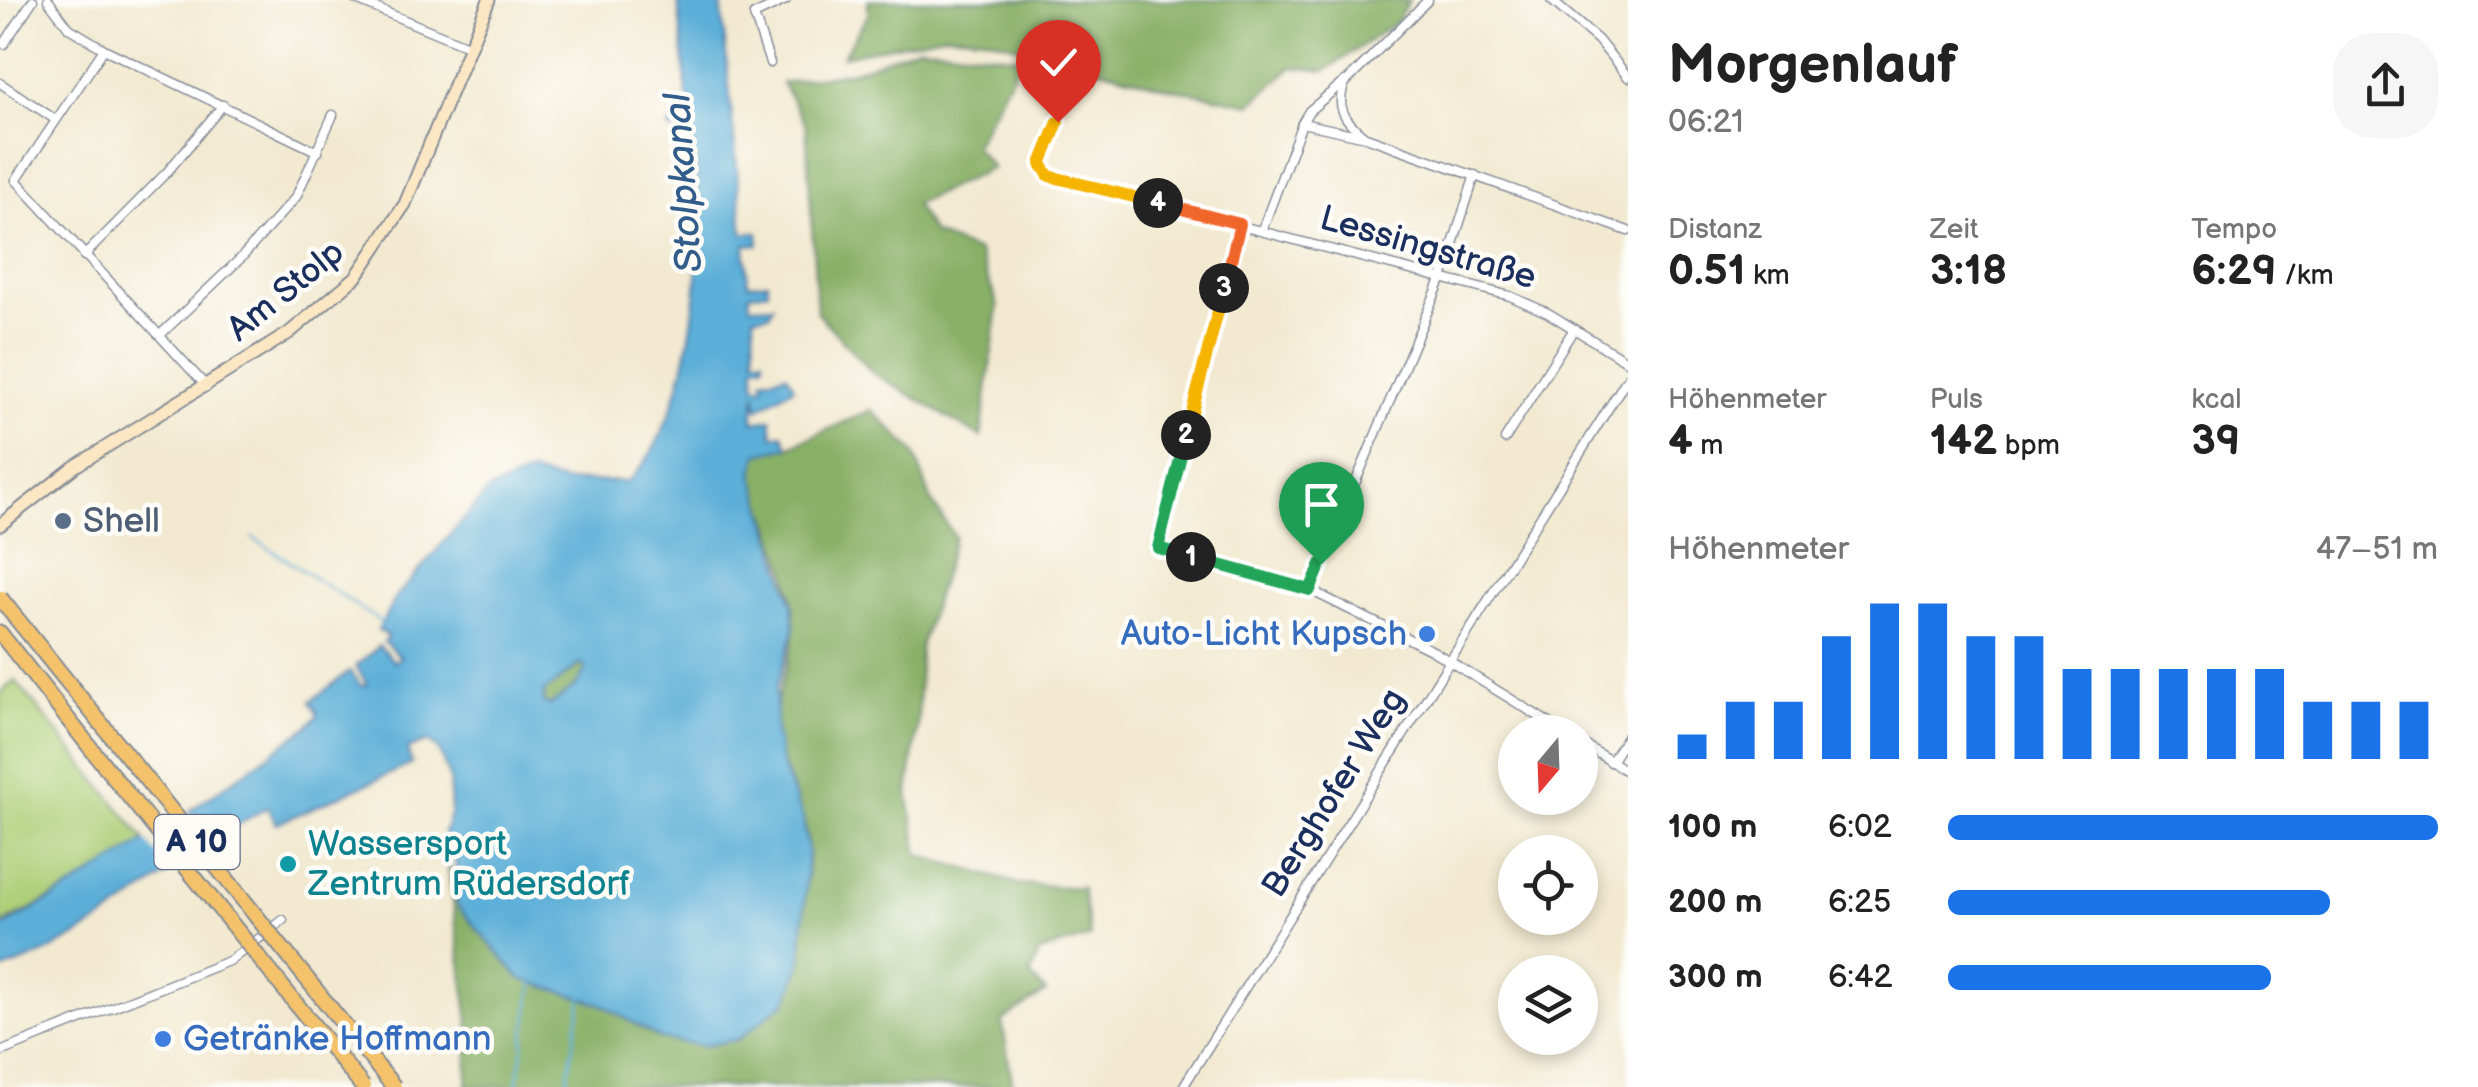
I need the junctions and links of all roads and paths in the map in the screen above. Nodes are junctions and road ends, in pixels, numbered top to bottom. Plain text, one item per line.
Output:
1 (33, 0) edge
2 (48, 0) edge
3 (489, 0) edge
4 (786, 0) edge
5 (1428, 0) edge
6 (1550, 0) edge
7 (363, 1) edge
8 (4, 44) dead end
9 (470, 47) junction
10 (104, 49) junction
11 (1628, 50) edge
12 (1618, 61) junction
13 (770, 62) dead end
14 (1350, 76) junction
15 (1628, 77) edge
16 (0, 83) edge
17 (223, 105) junction
18 (333, 115) dead end
19 (56, 120) junction
20 (1058, 122) dead end
21 (1302, 123) junction
22 (1366, 137) junction
23 (318, 152) junction
24 (1475, 175) junction
25 (1240, 224) junction
26 (1262, 230) junction
27 (1628, 231) edge
28 (84, 256) junction
29 (1443, 276) junction
30 (1574, 329) junction
31 (160, 335) junction
32 (1628, 362) edge
33 (1628, 376) edge
34 (207, 387) junction
35 (1505, 440) dead end
36 (0, 525) edge
37 (1310, 590) junction
38 (0, 598) edge
39 (0, 633) edge
40 (1450, 661) junction
41 (1537, 715) edge
42 (1628, 735) edge
43 (1598, 753) edge
44 (1612, 762) junction
45 (1628, 772) edge
46 (283, 920) dead end
47 (0, 1052) edge
48 (364, 1087) edge
49 (394, 1087) edge
50 (1183, 1087) edge

1 - 8 street
2 - 10 street
3 - 9 main road, Am Stolp
4 - 13 street
5 - 14 street
6 - 12 street
7 - 9 street
9 - 34 main road, Am Stolp
10 - 17 street
10 - 19 street
11 - 12 street
12 - 15 street
14 - 21 street
14 - 22 street
16 - 19 street
17 - 23 street
17 - 28 street
18 - 23 street
19 - 28 street
20 - 25 street, Lessingstraße
21 - 22 street
21 - 26 street
22 - 24 street
23 - 31 street
24 - 27 street
24 - 29 street
25 - 26 street, Lessingstraße
25 - 37 street
26 - 29 street, Lessingstraße
28 - 31 street
29 - 30 street, Lessingstraße
29 - 37 street
30 - 32 street, Lessingstraße
30 - 35 street
31 - 34 street
33 - 40 street, Berghofer Weg
34 - 36 main road, Am Stolp
37 - 40 street
38 - 49 highway, A 10, bridge
39 - 48 highway, A 10, bridge
40 - 41 street
40 - 50 street, Berghofer Weg
42 - 44 street
43 - 44 street
44 - 45 street
46 - 47 street

